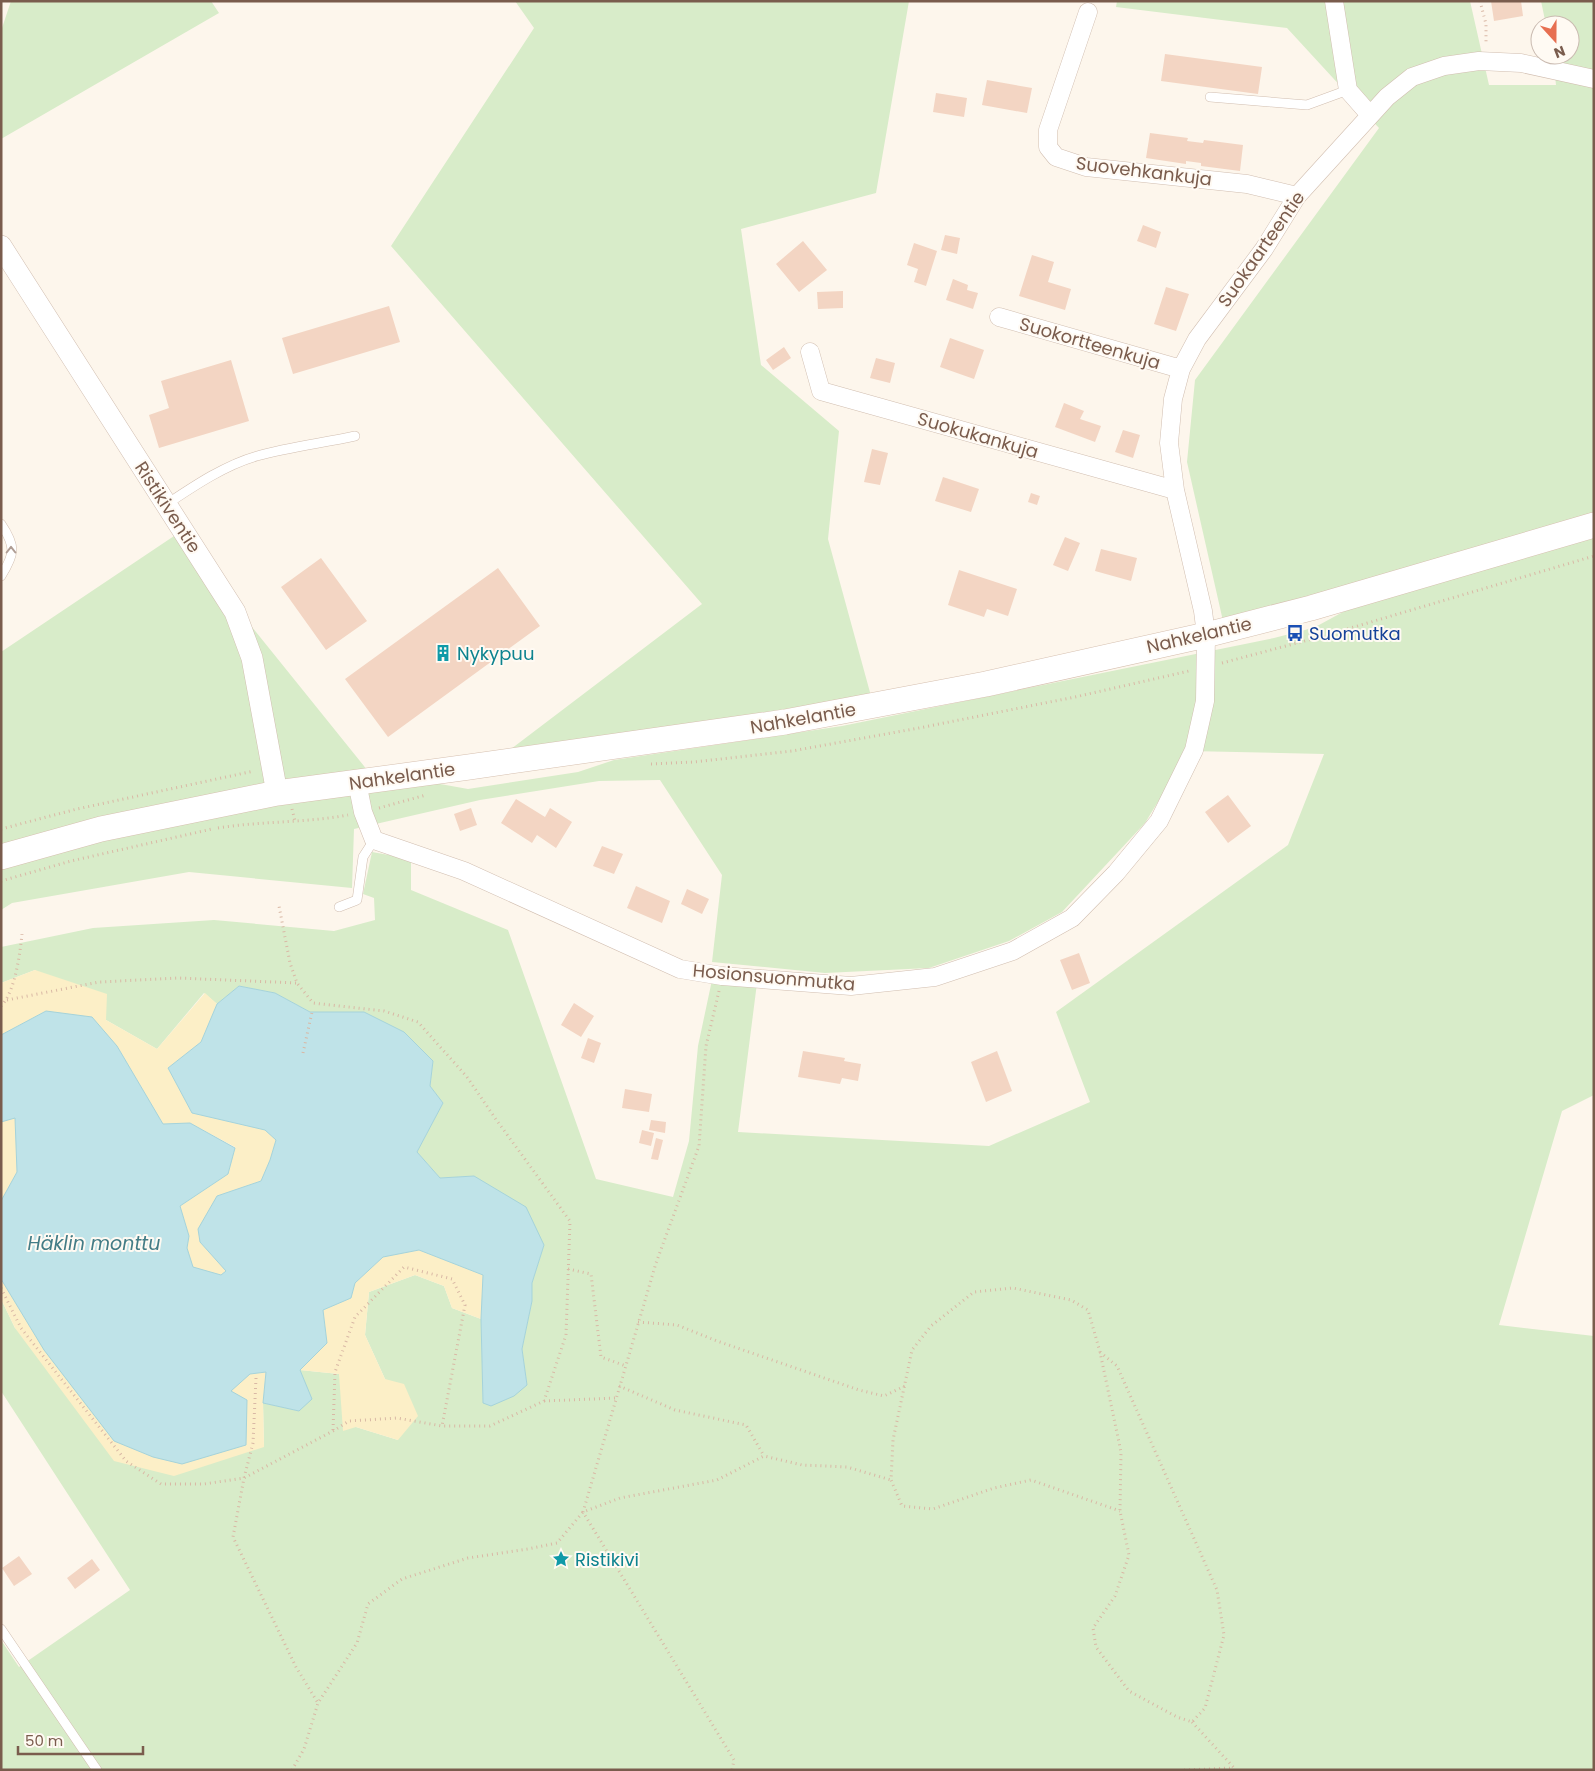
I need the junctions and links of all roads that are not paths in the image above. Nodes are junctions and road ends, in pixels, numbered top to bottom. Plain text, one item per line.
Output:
1 (1334, 1) edge
2 (1088, 12) dead end
3 (1594, 78) edge
4 (1348, 90) junction
5 (1210, 97) dead end
6 (1370, 115) junction
7 (1296, 196) junction
8 (4, 254) edge
9 (998, 317) dead end
10 (810, 352) dead end
11 (1181, 369) junction
12 (355, 436) dead end
13 (1175, 490) junction
14 (166, 504) junction
15 (1, 524) edge
16 (1594, 525) edge
17 (1, 576) edge
18 (1206, 635) junction
19 (357, 782) junction
20 (277, 792) junction
21 (374, 840) junction
22 (1, 858) edge
23 (339, 907) dead end
24 (1, 1629) edge
25 (97, 1770) edge

1 - 4 street
2 - 7 street, Suovehkankuja
3 - 6 street, Suokaarteentie
4 - 5 lane
4 - 6 street
6 - 7 street, Suokaarteentie
7 - 11 street, Suokaarteentie
8 - 14 street, Ristikiventie
9 - 11 street, Suokortteenkuja
10 - 13 street, Suokukankuja
11 - 13 street, Suokaarteentie
12 - 14 lane
13 - 18 street, Suokaarteentie
14 - 20 street, Ristikiventie
17 -> 15 lane
16 - 18 main road, Nahkelantie
18 - 19 main road, Nahkelantie
18 - 21 street, Hosionsuonmutka
19 - 20 main road, Nahkelantie
19 - 21 street
20 - 22 main road, Nahkelantie
21 - 23 lane
24 - 25 lane

